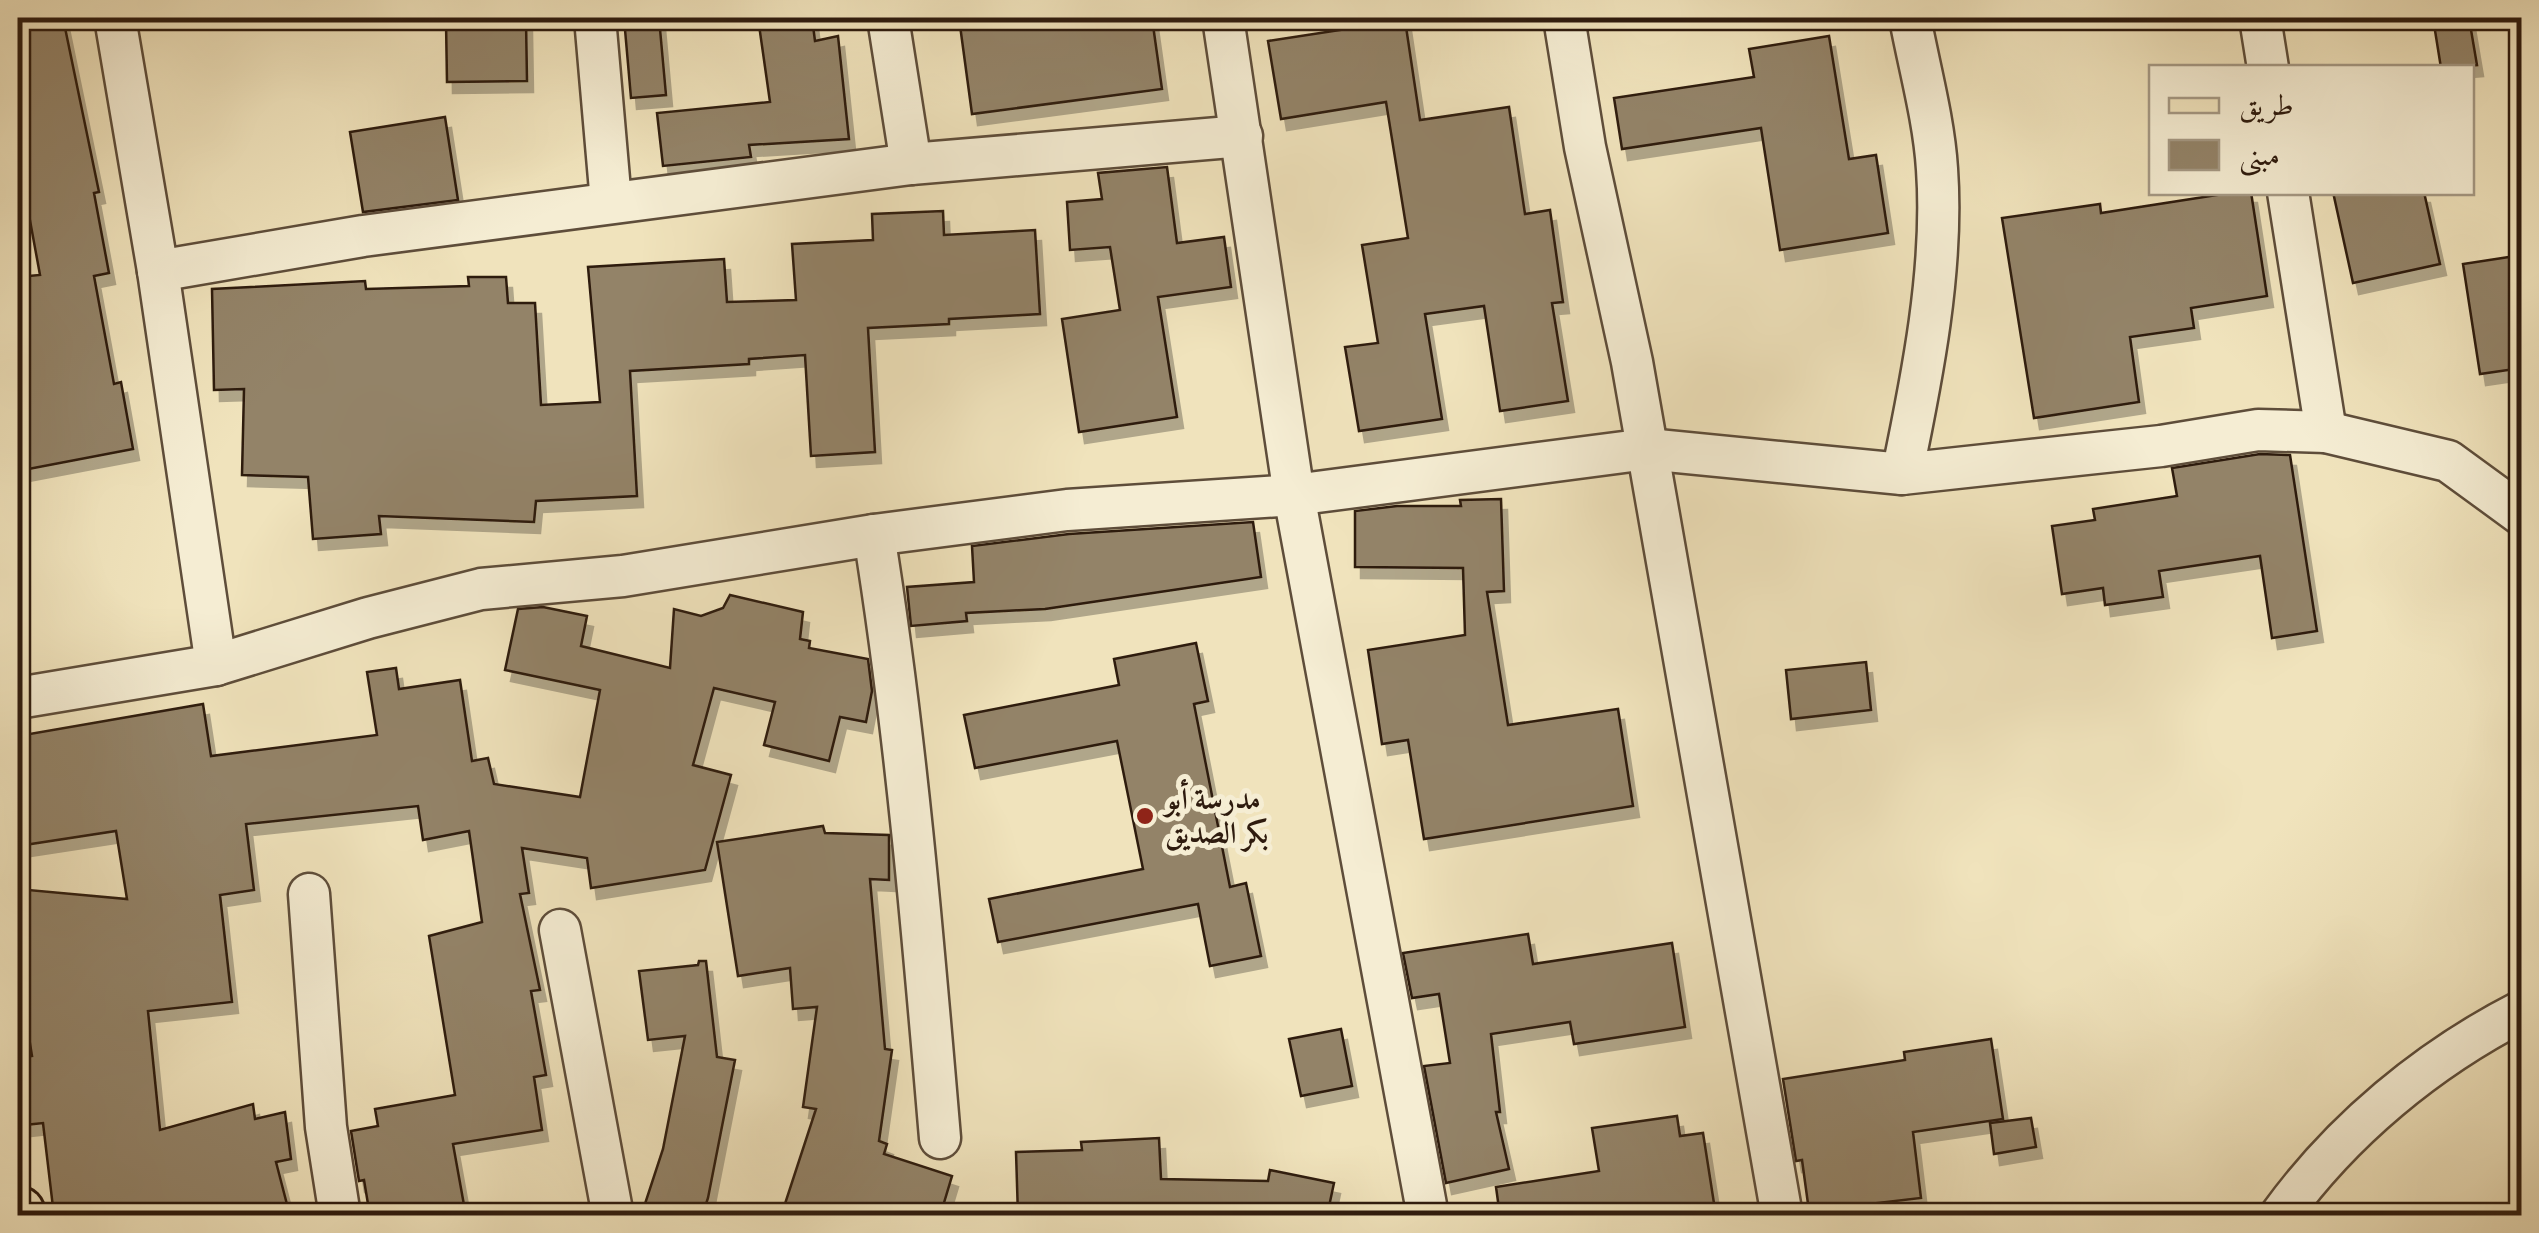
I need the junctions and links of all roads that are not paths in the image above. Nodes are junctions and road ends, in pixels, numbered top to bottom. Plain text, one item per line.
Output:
1 (115, 18) edge
2 (595, 18) edge
3 (888, 18) edge
4 (1223, 18) edge
5 (1564, 18) edge
6 (1910, 18) edge
7 (2272, 20) edge
8 (2268, 65) edge
9 (1242, 136) junction
10 (911, 164) junction
11 (2288, 195) edge
12 (611, 202) junction
13 (158, 271) junction
14 (2326, 432) junction
15 (1647, 449) junction
16 (1902, 474) junction
17 (1294, 494) junction
18 (2522, 516) edge
19 (874, 535) junction
20 (216, 665) junction
21 (18, 698) edge
22 (309, 894) dead end
23 (560, 930) dead end
24 (2522, 1010) edge
25 (940, 1138) dead end
26 (340, 1216) edge
27 (613, 1216) edge
28 (1428, 1216) edge
29 (1782, 1216) edge
30 (2280, 1216) edge

1 - 13 street
2 - 12 street
3 - 10 street
4 - 9 street
5 - 15 street
6 - 16 street
7 - 8 street
9 - 10 street
9 - 17 street
10 - 12 street
11 - 14 street
12 - 13 street
13 - 20 street
14 - 16 street
14 - 18 street
15 - 16 street
15 - 17 street
15 - 29 street
17 - 19 street
17 - 28 street
19 - 20 street
19 - 25 street
20 - 21 street
22 - 26 street
23 - 27 street
24 - 30 street

